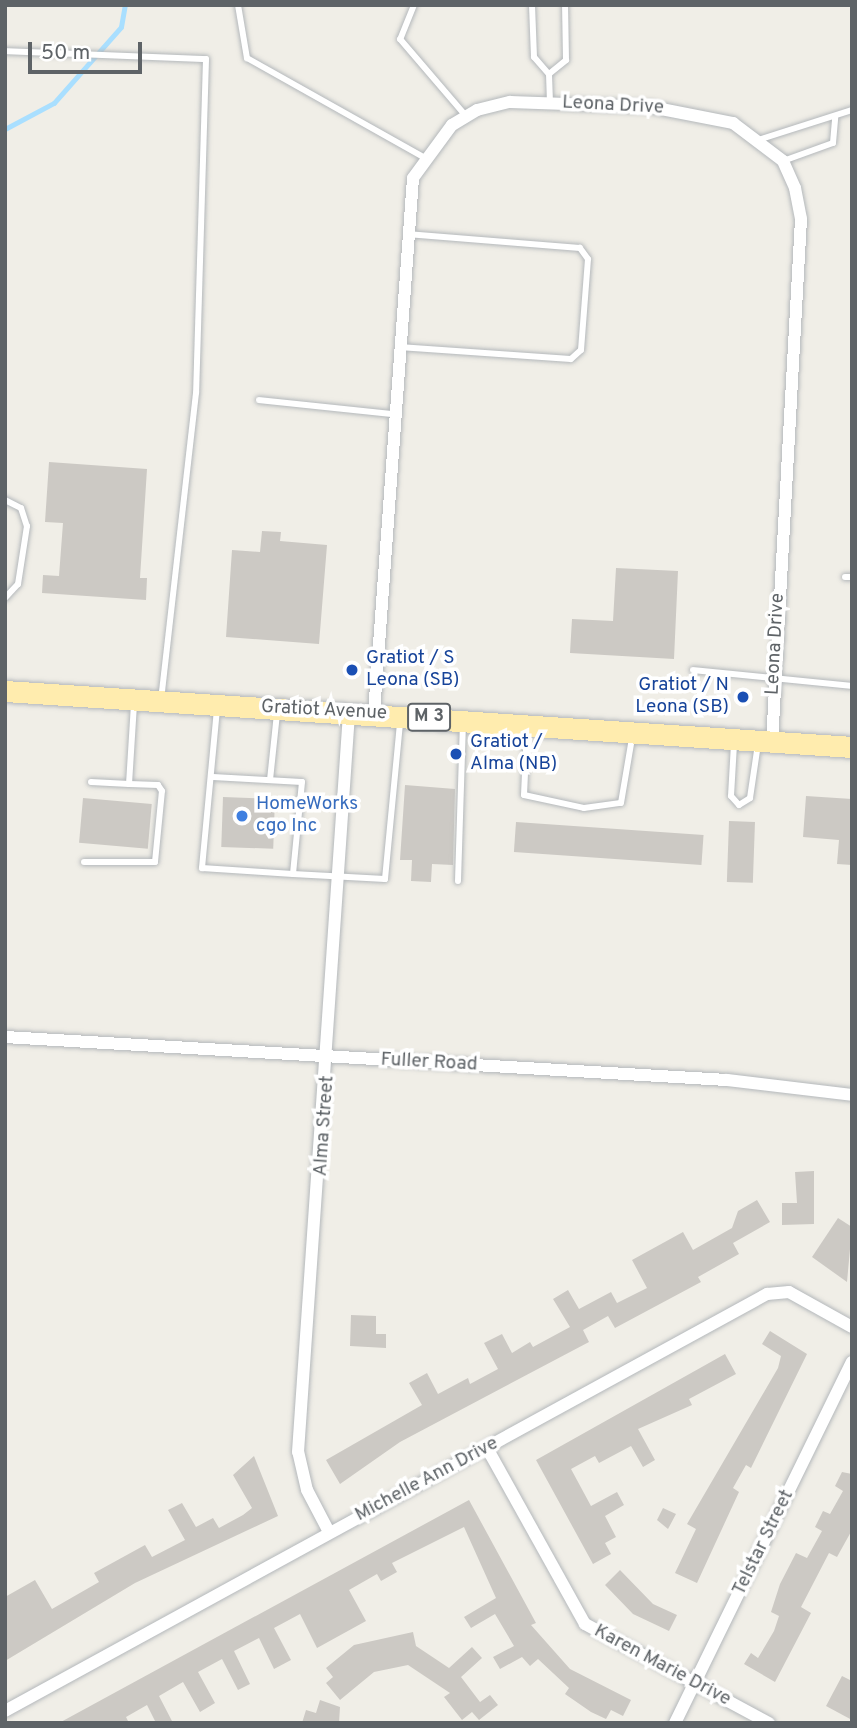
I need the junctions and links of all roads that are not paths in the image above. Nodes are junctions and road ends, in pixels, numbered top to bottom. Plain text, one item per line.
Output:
1 (238, 5) edge
2 (414, 5) edge
3 (532, 5) edge
4 (565, 5) edge
5 (5, 51) edge
6 (549, 74) junction
7 (550, 103) junction
8 (852, 110) edge
9 (467, 116) junction
10 (835, 118) junction
11 (758, 140) junction
12 (425, 158) junction
13 (783, 161) junction
14 (405, 234) junction
15 (398, 347) junction
16 (259, 400) dead end
17 (393, 414) junction
18 (5, 500) edge
19 (5, 598) edge
20 (693, 670) dead end
21 (774, 679) junction
22 (852, 686) edge
23 (6, 693) edge
24 (135, 699) junction
25 (161, 700) junction
26 (217, 704) junction
27 (278, 708) junction
28 (349, 713) junction
29 (374, 713) junction
30 (401, 715) junction
31 (463, 719) junction
32 (527, 724) junction
33 (633, 732) junction
34 (734, 739) junction
35 (765, 742) junction
36 (852, 747) edge
37 (213, 777) junction
38 (270, 780) junction
39 (91, 782) dead end
40 (129, 784) junction
41 (85, 862) dead end
42 (293, 874) junction
43 (340, 876) junction
44 (458, 881) dead end
45 (5, 1037) edge
46 (330, 1058) junction
47 (852, 1095) edge
48 (852, 1327) edge
49 (852, 1362) edge
50 (487, 1448) junction
51 (330, 1532) junction
52 (695, 1686) junction
53 (5, 1711) edge
54 (675, 1723) edge
55 (769, 1723) edge

1 - 12 lane
2 - 9 lane
3 - 6 lane
4 - 6 lane
5 - 25 lane
6 - 7 lane
7 - 9 street, Leona Drive
7 - 11 street, Leona Drive
8 - 10 lane
9 - 12 street, Leona Drive
10 - 11 lane
10 - 13 lane
11 - 13 street, Leona Drive
12 - 14 street, Leona Drive
13 - 21 street, Leona Drive
14 - 15 street, Leona Drive
14 - 15 lane
15 - 17 street, Leona Drive
16 - 17 lane
17 - 29 street, Leona Drive
18 - 19 lane
20 - 21 lane
21 - 22 lane
21 - 35 street, Leona Drive
23 - 24 main road, Gratiot Avenue / M 3
24 - 25 main road, Gratiot Avenue / M 3
24 - 40 lane
25 - 26 main road, Gratiot Avenue / M 3
26 - 27 main road, Gratiot Avenue / M 3
26 - 37 lane
27 - 28 main road, Gratiot Avenue / M 3
27 - 38 lane
28 - 29 main road, Gratiot Avenue / M 3
28 - 43 street, Alma Street
29 - 30 main road, Gratiot Avenue / M 3
30 - 31 main road, Gratiot Avenue / M 3
30 - 43 lane
31 - 32 main road, Gratiot Avenue / M 3
31 - 44 lane
32 - 33 main road, Gratiot Avenue / M 3
32 - 33 lane
33 - 34 main road, Gratiot Avenue / M 3
34 - 35 main road, Gratiot Avenue / M 3
34 - 35 lane
35 - 36 main road, Gratiot Avenue / M 3
37 - 38 lane
37 - 42 lane
38 - 42 lane
39 - 40 lane
40 - 41 lane
42 - 43 lane
43 - 46 street, Alma Street
45 - 46 street, Fuller Road
46 - 47 street, Fuller Road
46 - 51 street, Alma Street
48 - 50 street, Michelle Ann Drive
49 - 52 street, Telstar Street
50 - 51 street, Michelle Ann Drive
50 - 52 street, Karen Marie Drive
51 - 53 street, Michelle Ann Drive
52 - 54 street, Telstar Street
52 - 55 street, Karen Marie Drive

